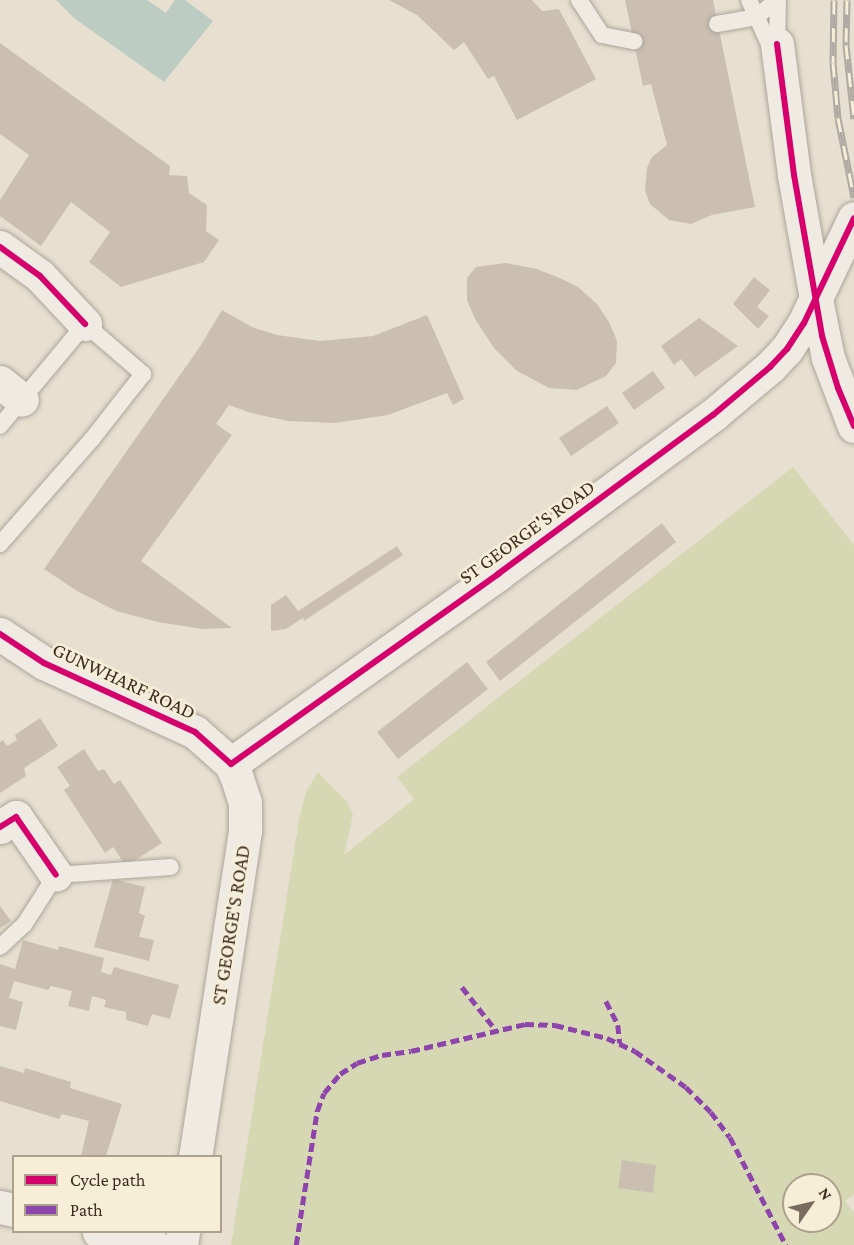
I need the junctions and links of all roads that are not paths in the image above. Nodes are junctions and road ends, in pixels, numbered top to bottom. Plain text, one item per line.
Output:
1 (579, 0) edge
2 (749, 0) edge
3 (774, 3) edge
4 (756, 17) junction
5 (734, 22) junction
6 (717, 24) dead end
7 (634, 41) dead end
8 (775, 51) junction
9 (854, 218) edge
10 (0, 248) edge
11 (816, 299) junction
12 (85, 324) junction
13 (11, 391) edge
14 (0, 426) edge
15 (854, 426) edge
16 (0, 544) edge
17 (0, 634) edge
18 (231, 764) junction
19 (8, 822) edge
20 (171, 867) dead end
21 (56, 875) junction
22 (0, 947) edge
23 (195, 1155) edge
24 (103, 1233) edge
25 (153, 1245) edge

1 - 7 lane
2 - 4 lane
3 - 4 lane
3 - 8 lane
4 - 5 lane
4 - 8 lane
5 - 6 lane
5 - 8 lane
8 - 11 main road
9 - 11 main road, ST GEORGE'S ROAD
10 - 12 main road
11 - 15 main road
11 - 18 main road, ST GEORGE'S ROAD
12 - 13 lane
12 - 16 lane
13 - 14 lane
17 - 18 main road, GUNWHARF ROAD
18 - 23 main road, ST GEORGE'S ROAD
19 - 21 main road
20 - 21 lane
21 - 22 lane
24 - 25 main road

